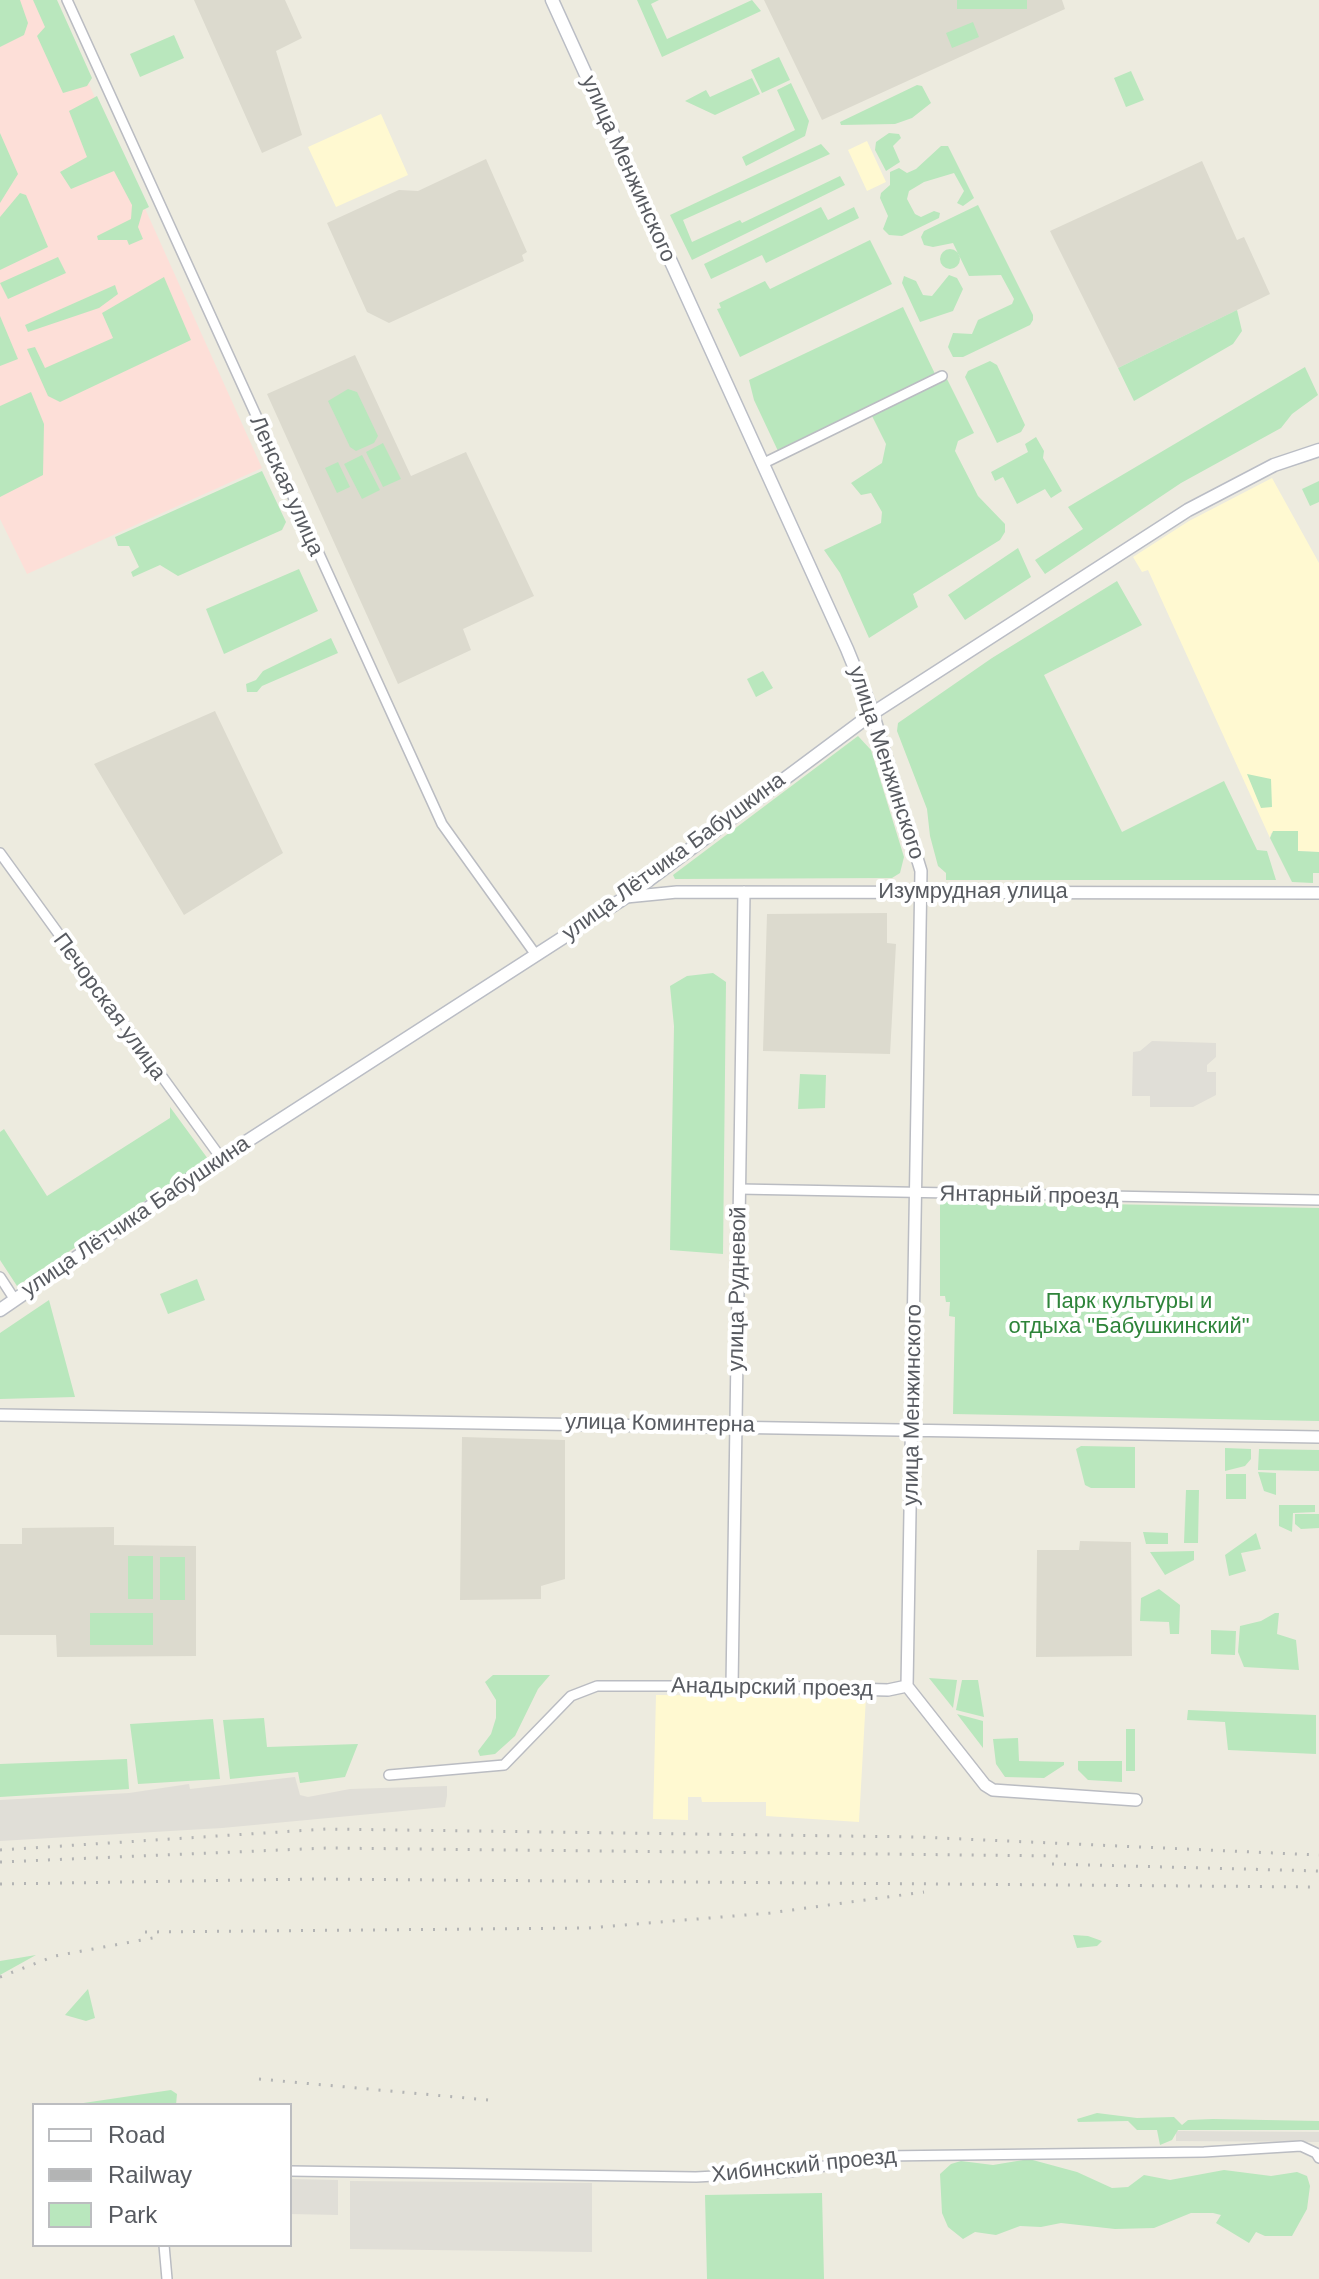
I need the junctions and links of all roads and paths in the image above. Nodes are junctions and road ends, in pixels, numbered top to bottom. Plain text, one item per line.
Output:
1 (67, 0) edge
2 (552, 0) edge
3 (942, 376) dead end
4 (1319, 450) edge
5 (762, 464) junction
6 (873, 713) junction
7 (0, 853) edge
8 (744, 892) junction
9 (920, 892) junction
10 (1319, 893) edge
11 (626, 897) junction
12 (536, 955) junction
13 (221, 1158) junction
14 (739, 1189) junction
15 (915, 1194) junction
16 (1319, 1200) edge
17 (0, 1277) edge
18 (15, 1300) junction
19 (0, 1310) edge
20 (0, 1415) edge
21 (737, 1426) junction
22 (911, 1430) junction
23 (1319, 1437) edge
24 (732, 1686) junction
25 (907, 1686) junction
26 (389, 1775) dead end
27 (1136, 1800) dead end
28 (1318, 2156) edge
29 (292, 2171) edge
30 (164, 2247) edge
31 (167, 2279) edge

1 - 12 street, Ленская улица
2 - 5 main road, улица Менжинского
3 - 5 street
4 - 6 main road, улица Лётчика Бабушкина
5 - 6 main road, улица Менжинского
6 - 9 street, улица Менжинского
6 - 11 main road, улица Лётчика Бабушкина
7 - 13 street, Печорская улица
8 - 9 street, Изумрудная улица
8 - 11 street, Изумрудная улица
8 - 14 street, улица Рудневой
9 - 10 street, Изумрудная улица
9 - 15 street, улица Менжинского
11 - 12 main road, улица Лётчика Бабушкина
12 - 13 main road, улица Лётчика Бабушкина
13 - 18 main road, улица Лётчика Бабушкина
14 - 15 street, Янтарный проезд
14 - 21 street, улица Рудневой
15 - 16 street, Янтарный проезд
15 - 22 street, улица Менжинского
17 - 18 street
18 - 19 main road, улица Лётчика Бабушкина
20 - 21 street, улица Коминтерна
21 - 22 street, улица Коминтерна
21 - 24 street, улица Рудневой
22 - 23 street, улица Коминтерна
22 - 25 street, улица Менжинского
24 - 25 street, Анадырский проезд
24 - 26 street, Анадырский проезд
25 - 27 street
28 - 29 street, Хибинский проезд
30 - 31 street

